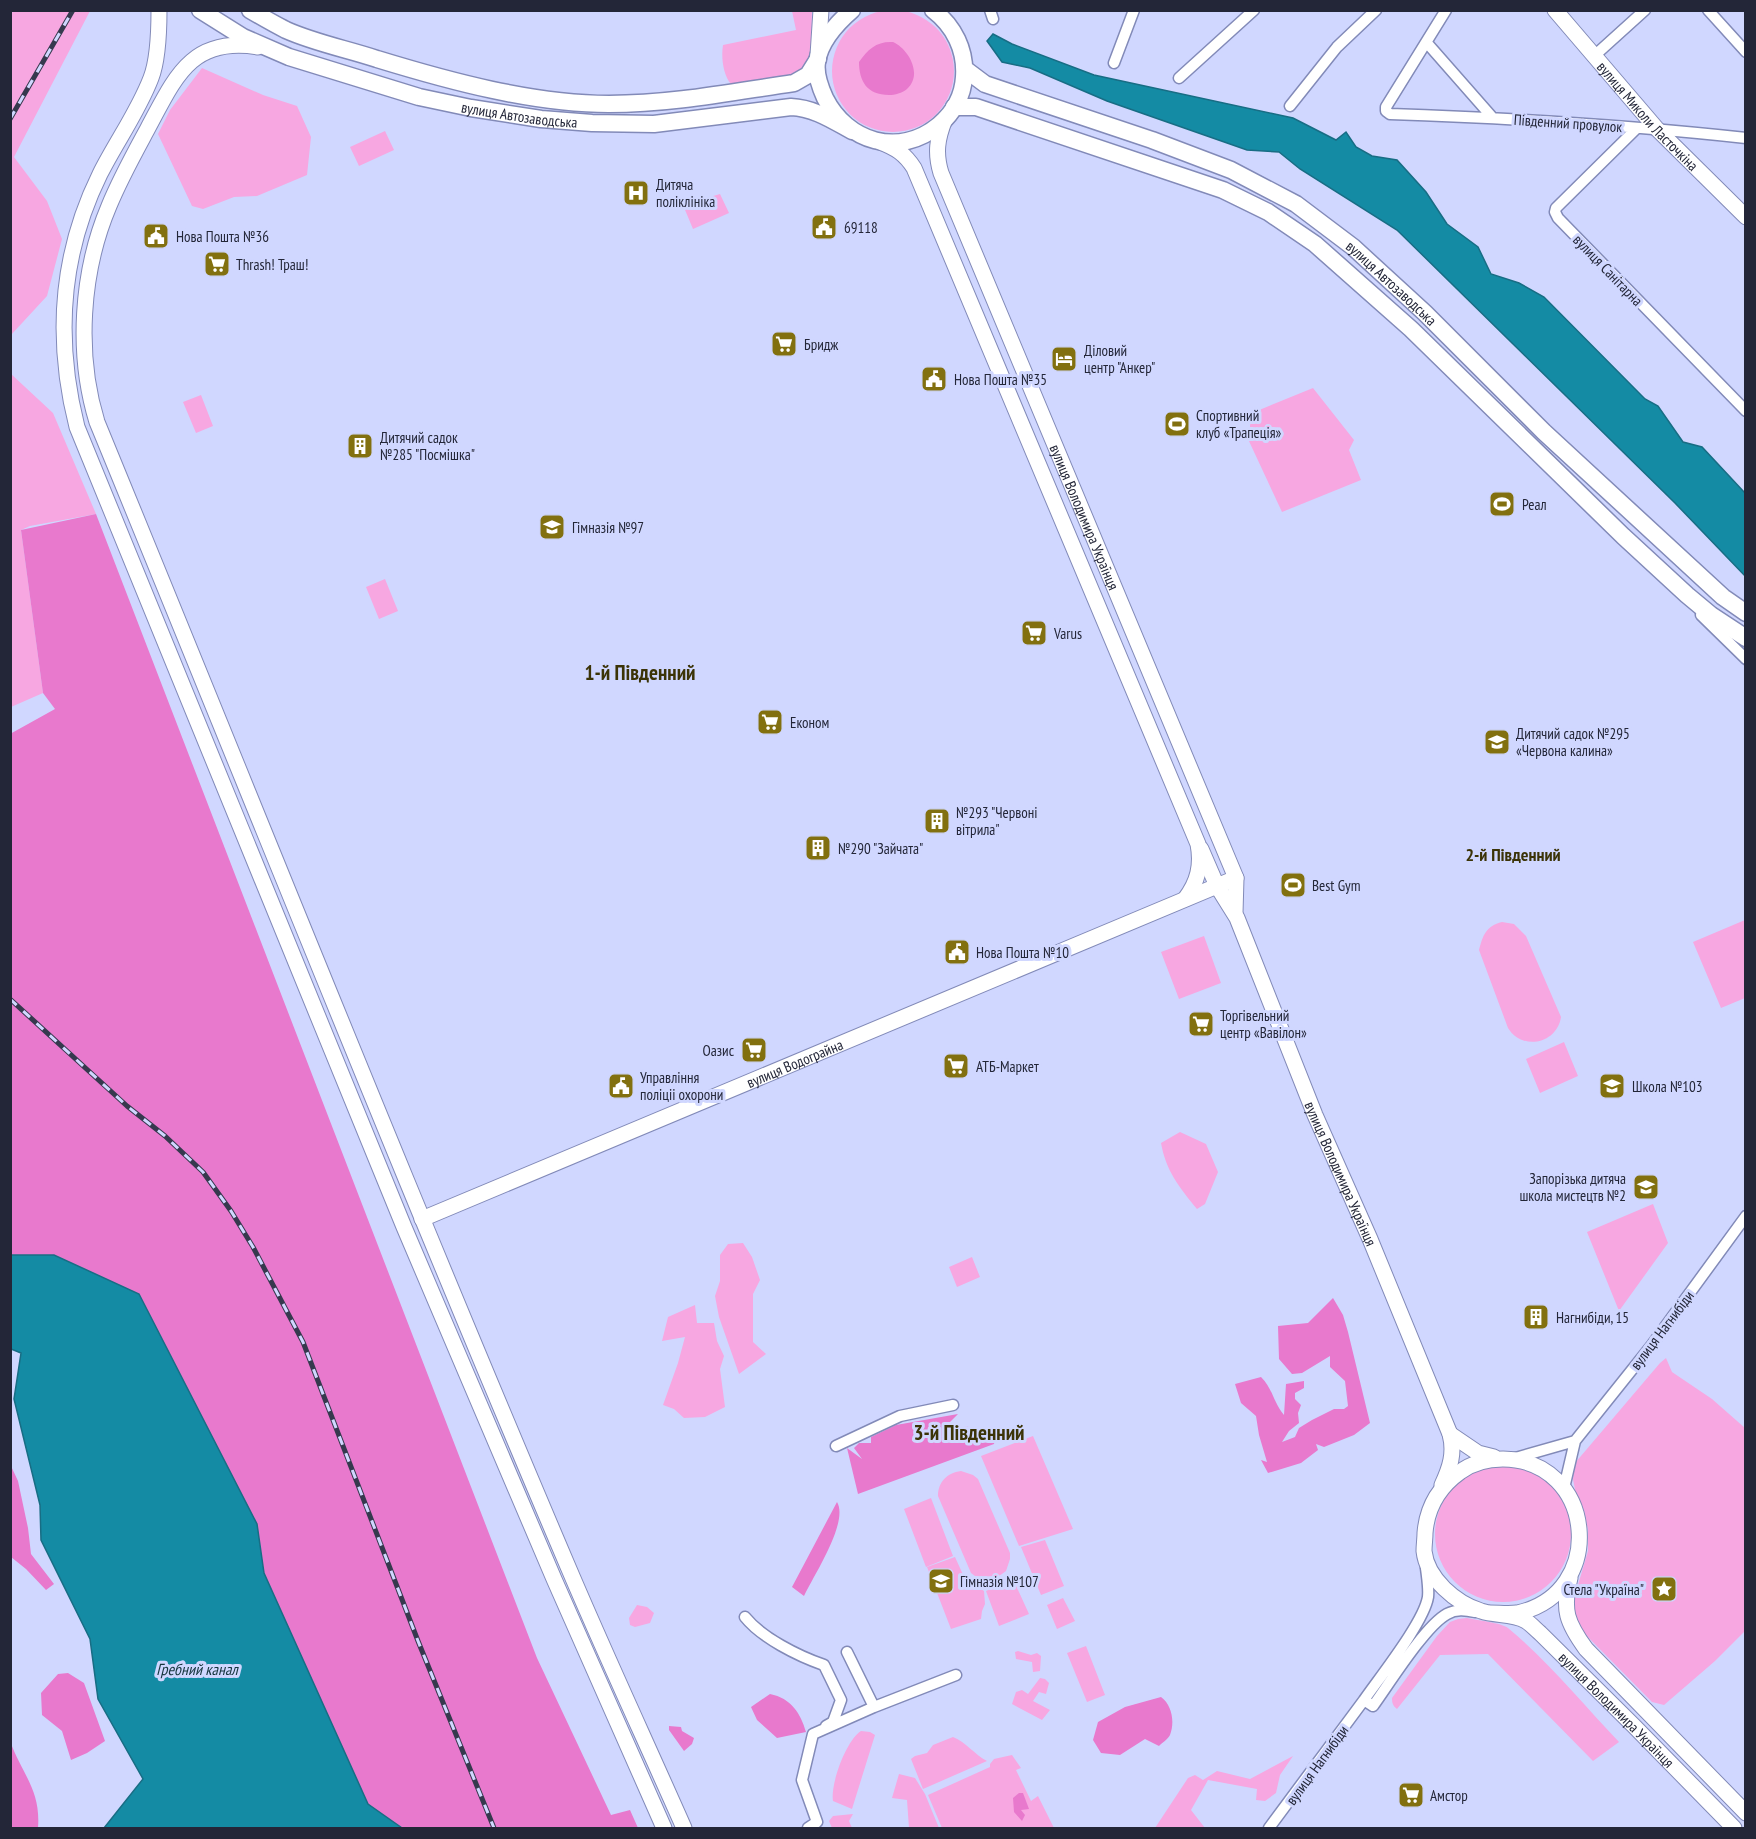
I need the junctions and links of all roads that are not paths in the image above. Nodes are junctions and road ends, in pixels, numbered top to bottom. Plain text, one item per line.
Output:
1 (159, 10) edge
2 (200, 10) edge
3 (250, 10) edge
4 (821, 10) edge
5 (852, 10) edge
6 (1134, 10) edge
7 (1254, 10) edge
8 (1376, 10) edge
9 (1446, 10) edge
10 (1555, 10) edge
11 (1645, 10) edge
12 (1708, 10) edge
13 (934, 11) edge
14 (1427, 43) junction
15 (265, 48) junction
16 (1746, 52) edge
17 (1593, 57) junction
18 (818, 60) junction
19 (1114, 63) dead end
20 (964, 69) junction
21 (426, 74) junction
22 (1179, 78) dead end
23 (419, 97) junction
24 (1290, 106) dead end
25 (950, 113) junction
26 (1492, 117) junction
27 (1637, 128) junction
28 (1656, 128) junction
29 (852, 131) junction
30 (1746, 138) edge
31 (880, 142) junction
32 (1746, 217) edge
33 (1425, 313) junction
34 (1411, 329) junction
35 (1746, 411) edge
36 (1638, 519) junction
37 (1623, 536) junction
38 (1687, 595) junction
39 (1746, 613) edge
40 (1746, 638) edge
41 (1746, 659) edge
42 (1198, 844) junction
43 (1236, 879) junction
44 (1217, 886) junction
45 (1185, 899) junction
46 (1235, 914) junction
47 (1746, 1216) edge
48 (422, 1219) junction
49 (404, 1227) junction
50 (953, 1405) dead end
51 (1450, 1434) junction
52 (1575, 1441) junction
53 (836, 1446) dead end
54 (1512, 1459) junction
55 (1564, 1488) junction
56 (1440, 1490) junction
57 (1426, 1559) junction
58 (1571, 1575) junction
59 (1490, 1613) junction
60 (745, 1617) dead end
61 (847, 1653) dead end
62 (956, 1675) dead end
63 (1368, 1703) junction
64 (874, 1707) junction
65 (813, 1734) junction
66 (1746, 1813) edge
67 (664, 1828) edge
68 (684, 1828) edge
69 (808, 1828) edge
70 (1269, 1828) edge
71 (1734, 1828) edge

1 - 49 street
2 - 15 main road, вулиця Автозаводська
3 - 21 main road
4 - 18 street, вулиця Володимира Українця
5 - 18 main road
6 - 19 street
7 - 22 street
8 - 24 street
9 - 14 street
10 - 17 street, вулиця Миколи Ласточкіна
11 - 17 street
12 - 16 street
13 - 20 main road, вулиця Володимира Українця
14 - 26 street
14 - 26 street, Південний провулок
15 - 23 main road, вулиця Автозаводська
15 - 48 street
17 - 28 street, вулиця Миколи Ласточкіна
18 - 21 main road, вулиця Автозаводська
18 - 29 main road, вулиця Володимира Українця
20 - 25 main road, вулиця Володимира Українця
20 - 33 main road, вулиця Автозаводська
21 - 23 main road
23 - 29 main road, вулиця Автозаводська
25 - 31 main road, вулиця Володимира Українця
25 - 34 main road, вулиця Автозаводська
25 - 43 street, вулиця Володимира Українця
26 - 27 street, Південний провулок
27 - 28 street, Південний провулок
27 - 35 street, вулиця Санітарна
28 - 30 street, Південний провулок
28 - 32 street, вулиця Миколи Ласточкіна
29 - 31 main road, вулиця Володимира Українця
31 - 42 street, вулиця Володимира Українця
33 - 34 main road
33 - 36 main road, вулиця Автозаводська
34 - 37 main road, вулиця Автозаводська
36 - 37 main road
36 - 39 main road, вулиця Автозаводська
37 - 38 main road, вулиця Автозаводська
38 - 40 main road, вулиця Автозаводська
38 - 41 street, вулиця Автозаводська
42 - 44 street, вулиця Володимира Українця
42 - 45 street
43 - 44 street, вулиця Водограйна
43 - 46 street, вулиця Володимира Українця
44 - 45 street, вулиця Водограйна
44 - 46 street, вулиця Володимира Українця
45 - 46 street
45 - 48 street, вулиця Водограйна
46 - 51 street, вулиця Володимира Українця
47 - 52 street, вулиця Нагнибіди
48 - 49 street, вулиця Водограйна
48 - 68 street
49 - 67 street
50 - 53 street
51 - 54 street, вулиця Володимира Українця
51 - 56 street, вулиця Володимира Українця
52 - 54 street
52 - 55 street, вулиця Нагнибіди
54 - 55 street, вулиця Володимира Українця
54 - 56 street, вулиця Володимира Українця
55 - 58 street, вулиця Володимира Українця
56 - 57 street, вулиця Володимира Українця
57 - 59 street, вулиця Володимира Українця
57 - 63 street, вулиця Нагнибіди
58 - 59 street, вулиця Володимира Українця
58 - 66 street, вулиця Володимира Українця
59 - 63 street, вулиця Нагнибіди
59 - 71 street, вулиця Володимира Українця
60 - 65 street
61 - 64 street
62 - 64 street
63 - 70 street, вулиця Нагнибіди
64 - 65 street
65 - 69 street

